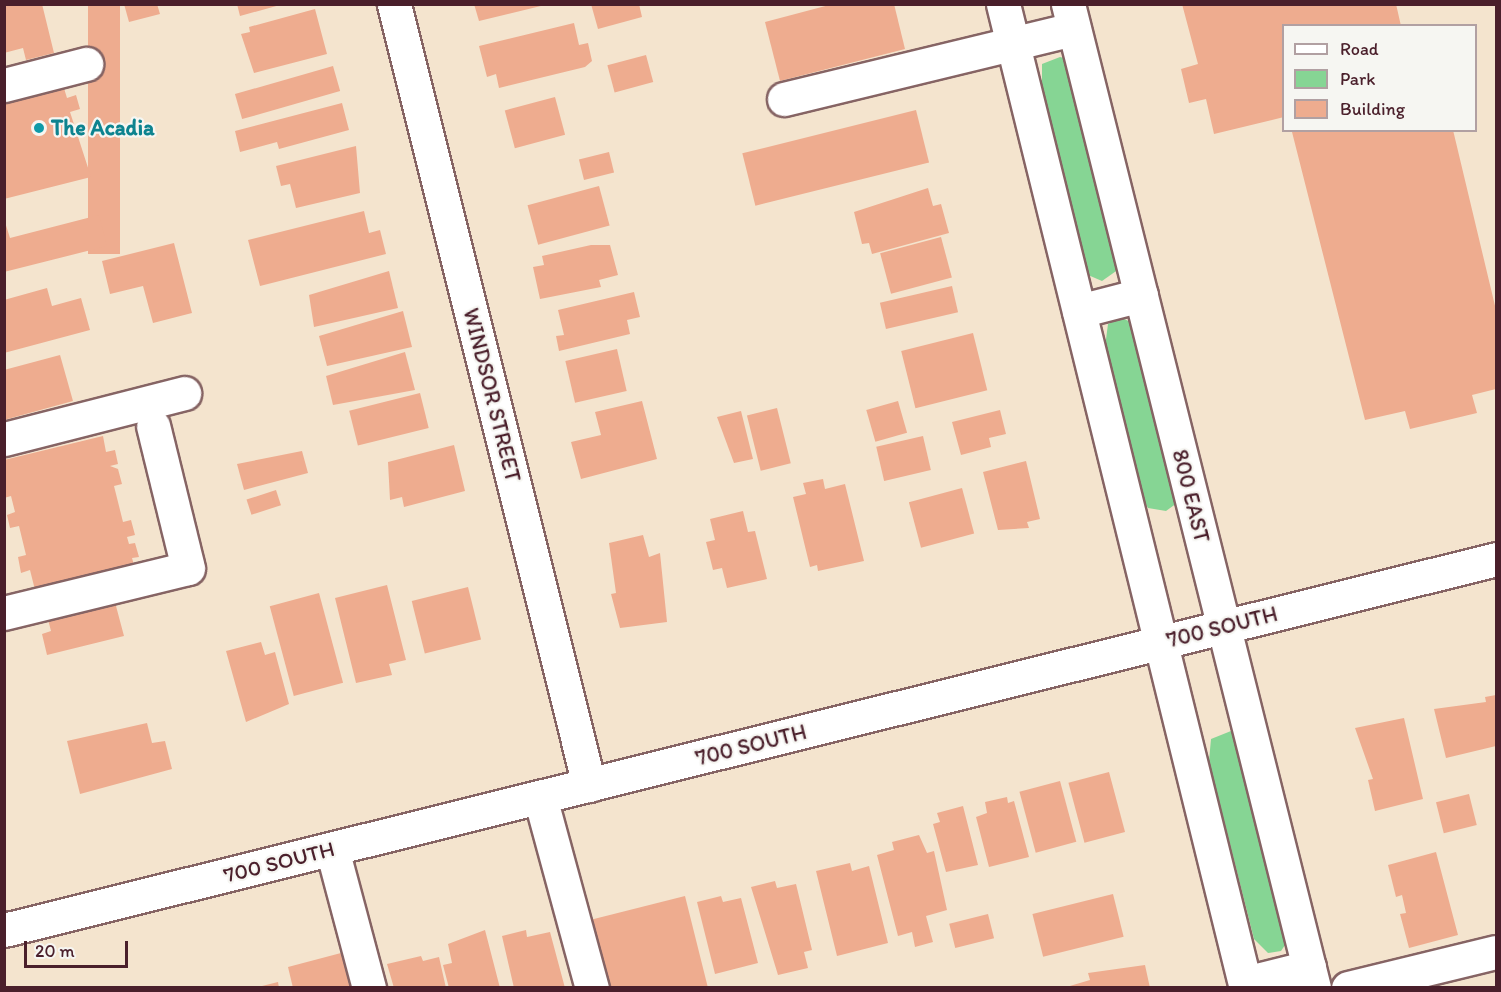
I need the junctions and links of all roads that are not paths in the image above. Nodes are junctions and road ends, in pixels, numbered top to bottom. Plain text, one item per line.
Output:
1 (394, 4) edge
2 (1003, 4) edge
3 (1071, 17) edge
4 (1012, 44) junction
5 (86, 64) dead end
6 (4, 85) edge
7 (784, 99) dead end
8 (1141, 295) junction
9 (1078, 311) junction
10 (184, 393) dead end
11 (153, 426) dead end
12 (4, 439) edge
13 (1497, 559) edge
14 (4, 613) edge
15 (1224, 627) junction
16 (1160, 643) junction
17 (589, 785) junction
18 (540, 797) junction
19 (332, 849) junction
20 (4, 930) edge
21 (1497, 952) edge
22 (1312, 977) edge
23 (1245, 985) edge
24 (369, 987) edge
25 (592, 987) edge
26 (1348, 987) edge

1 - 17 street, WINDSOR STREET
2 - 4 street
3 - 4 street
3 - 8 street, 800 EAST
4 - 7 street
4 - 9 street
5 - 6 street
8 - 9 street
8 - 15 street, 800 EAST
9 - 16 street
10 - 12 street
11 - 14 street
13 - 15 street, 700 SOUTH
15 - 16 street, 700 SOUTH
15 - 22 street, 800 EAST
16 - 17 street, 700 SOUTH
16 - 23 street
17 - 18 street, 700 SOUTH
18 - 19 street, 700 SOUTH
18 - 25 street
19 - 20 street, 700 SOUTH
19 - 24 street
21 - 26 street
22 - 23 street

